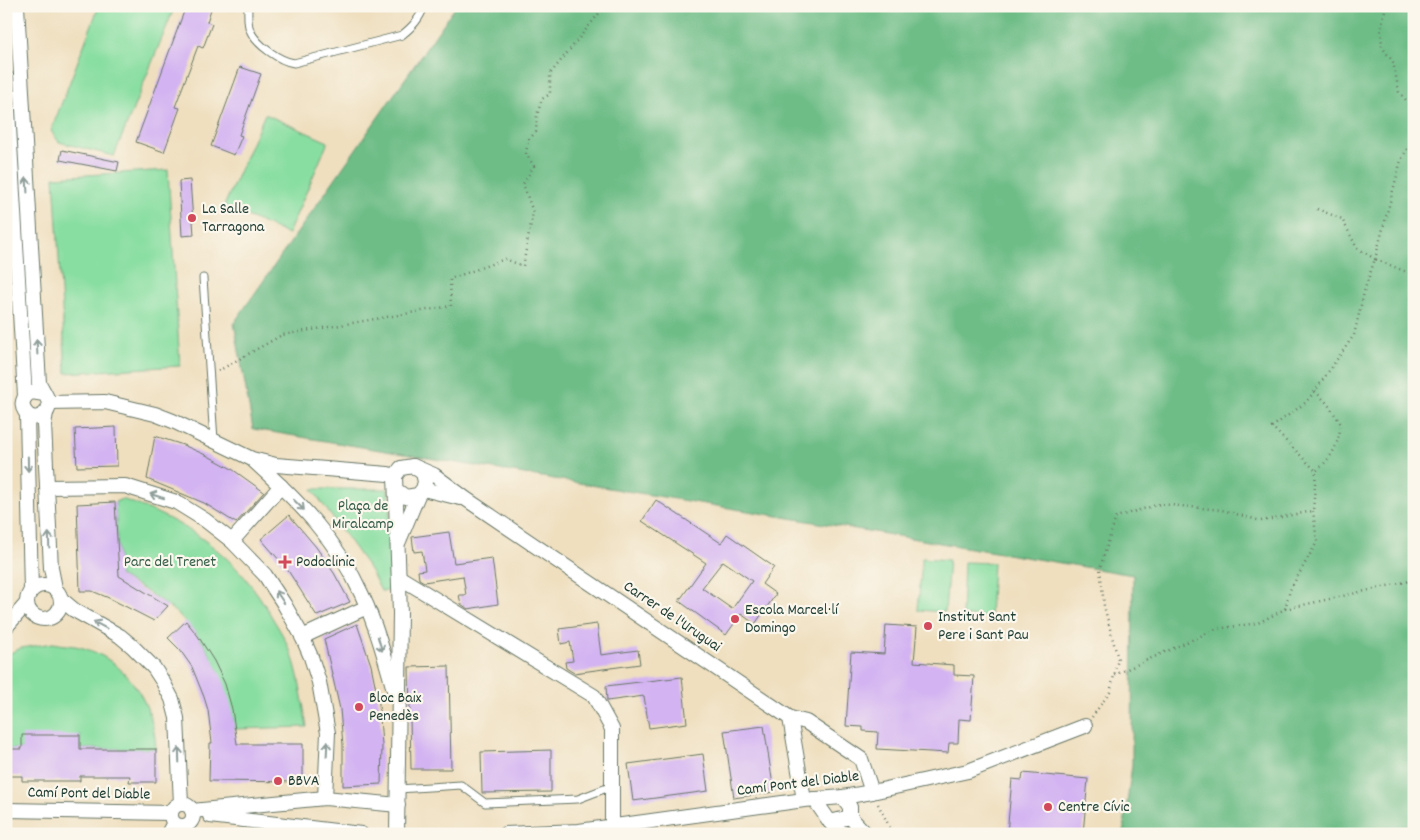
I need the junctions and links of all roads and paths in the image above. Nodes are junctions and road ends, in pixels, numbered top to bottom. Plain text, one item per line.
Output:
1 (17, 6) edge
2 (249, 6) edge
3 (424, 6) edge
4 (605, 6) edge
5 (1386, 6) edge
6 (6, 77) edge
7 (1414, 111) edge
8 (1414, 137) edge
9 (1317, 209) dead end
10 (1375, 259) junction
11 (1414, 276) edge
12 (203, 278) dead end
13 (210, 375) junction
14 (1315, 392) junction
15 (26, 396) junction
16 (46, 404) junction
17 (27, 415) junction
18 (214, 440) junction
19 (252, 459) junction
20 (413, 466) junction
21 (1316, 470) junction
22 (395, 483) junction
23 (281, 486) junction
24 (47, 487) junction
25 (421, 492) junction
26 (466, 499) junction
27 (1313, 511) junction
28 (232, 541) junction
29 (397, 547) junction
30 (399, 577) junction
31 (1414, 580) edge
32 (58, 594) junction
33 (29, 597) junction
34 (367, 607) junction
35 (1285, 609) junction
36 (6, 627) edge
37 (302, 637) junction
38 (1114, 675) junction
39 (398, 702) junction
40 (790, 718) junction
41 (1085, 726) joint
42 (612, 786) junction
43 (398, 789) junction
44 (872, 792) junction
45 (844, 797) junction
46 (325, 798) junction
47 (809, 799) junction
48 (398, 805) junction
49 (6, 810) edge
50 (850, 817) junction
51 (182, 818) edge
52 (830, 822) junction
53 (612, 826) junction
54 (322, 832) edge
55 (579, 832) edge
56 (166, 834) edge
57 (361, 834) edge
58 (397, 834) edge
59 (505, 834) edge
60 (845, 834) edge
61 (866, 834) edge
62 (894, 834) edge

16 -> 1 street
2 - 3 lane
4 - 13 path
5 - 7 path
6 - 15 street
8 - 10 path
9 - 10 path
10 - 11 path
10 - 14 path
12 - 13 lane
13 - 18 lane
14 - 21 path
14 - 21 path
15 - 16 street
15 - 17 street
16 - 17 street
16 - 18 street
16 - 24 street
17 -> 33 street
18 - 19 street
19 - 22 street
19 - 23 street
20 - 22 street
20 - 25 street
20 - 26 street
21 - 27 path
22 - 25 street
22 - 29 street
23 - 28 street
23 -> 34 street
28 -> 24 street
32 -> 24 street
25 - 26 street
25 - 29 street
26 - 40 street, Carrer de l'Uruguai
27 - 35 path
27 - 38 path
37 -> 28 street
29 - 30 street
30 - 39 street
30 - 42 street
31 - 35 path
32 - 33 street
32 - 33 street
51 -> 32 street
33 - 36 street
34 - 37 street
34 -> 39 street
35 - 38 path
46 -> 37 street
38 - 41 path
39 - 43 street
40 - 44 street, Carrer de l'Uruguai
40 - 47 street
41 - 44 street, Camí Pont del Diable
42 - 43 lane
42 - 53 street
43 - 48 street
44 - 45 street, Camí Pont del Diable
44 - 62 path
45 - 47 street, Camí Pont del Diable
45 - 50 street
46 - 48 street
46 - 51 street
47 - 52 street
47 - 53 street, Camí Pont del Diable
48 - 58 street
49 - 51 street, Camí Pont del Diable
50 - 52 street
50 - 61 street
51 - 54 street, Camí Pont del Diable
51 - 56 lane
52 - 60 street
53 - 55 street, Camí Pont del Diable
54 - 57 street, Camí Pont del Diable
55 - 59 street, Camí Pont del Diable

